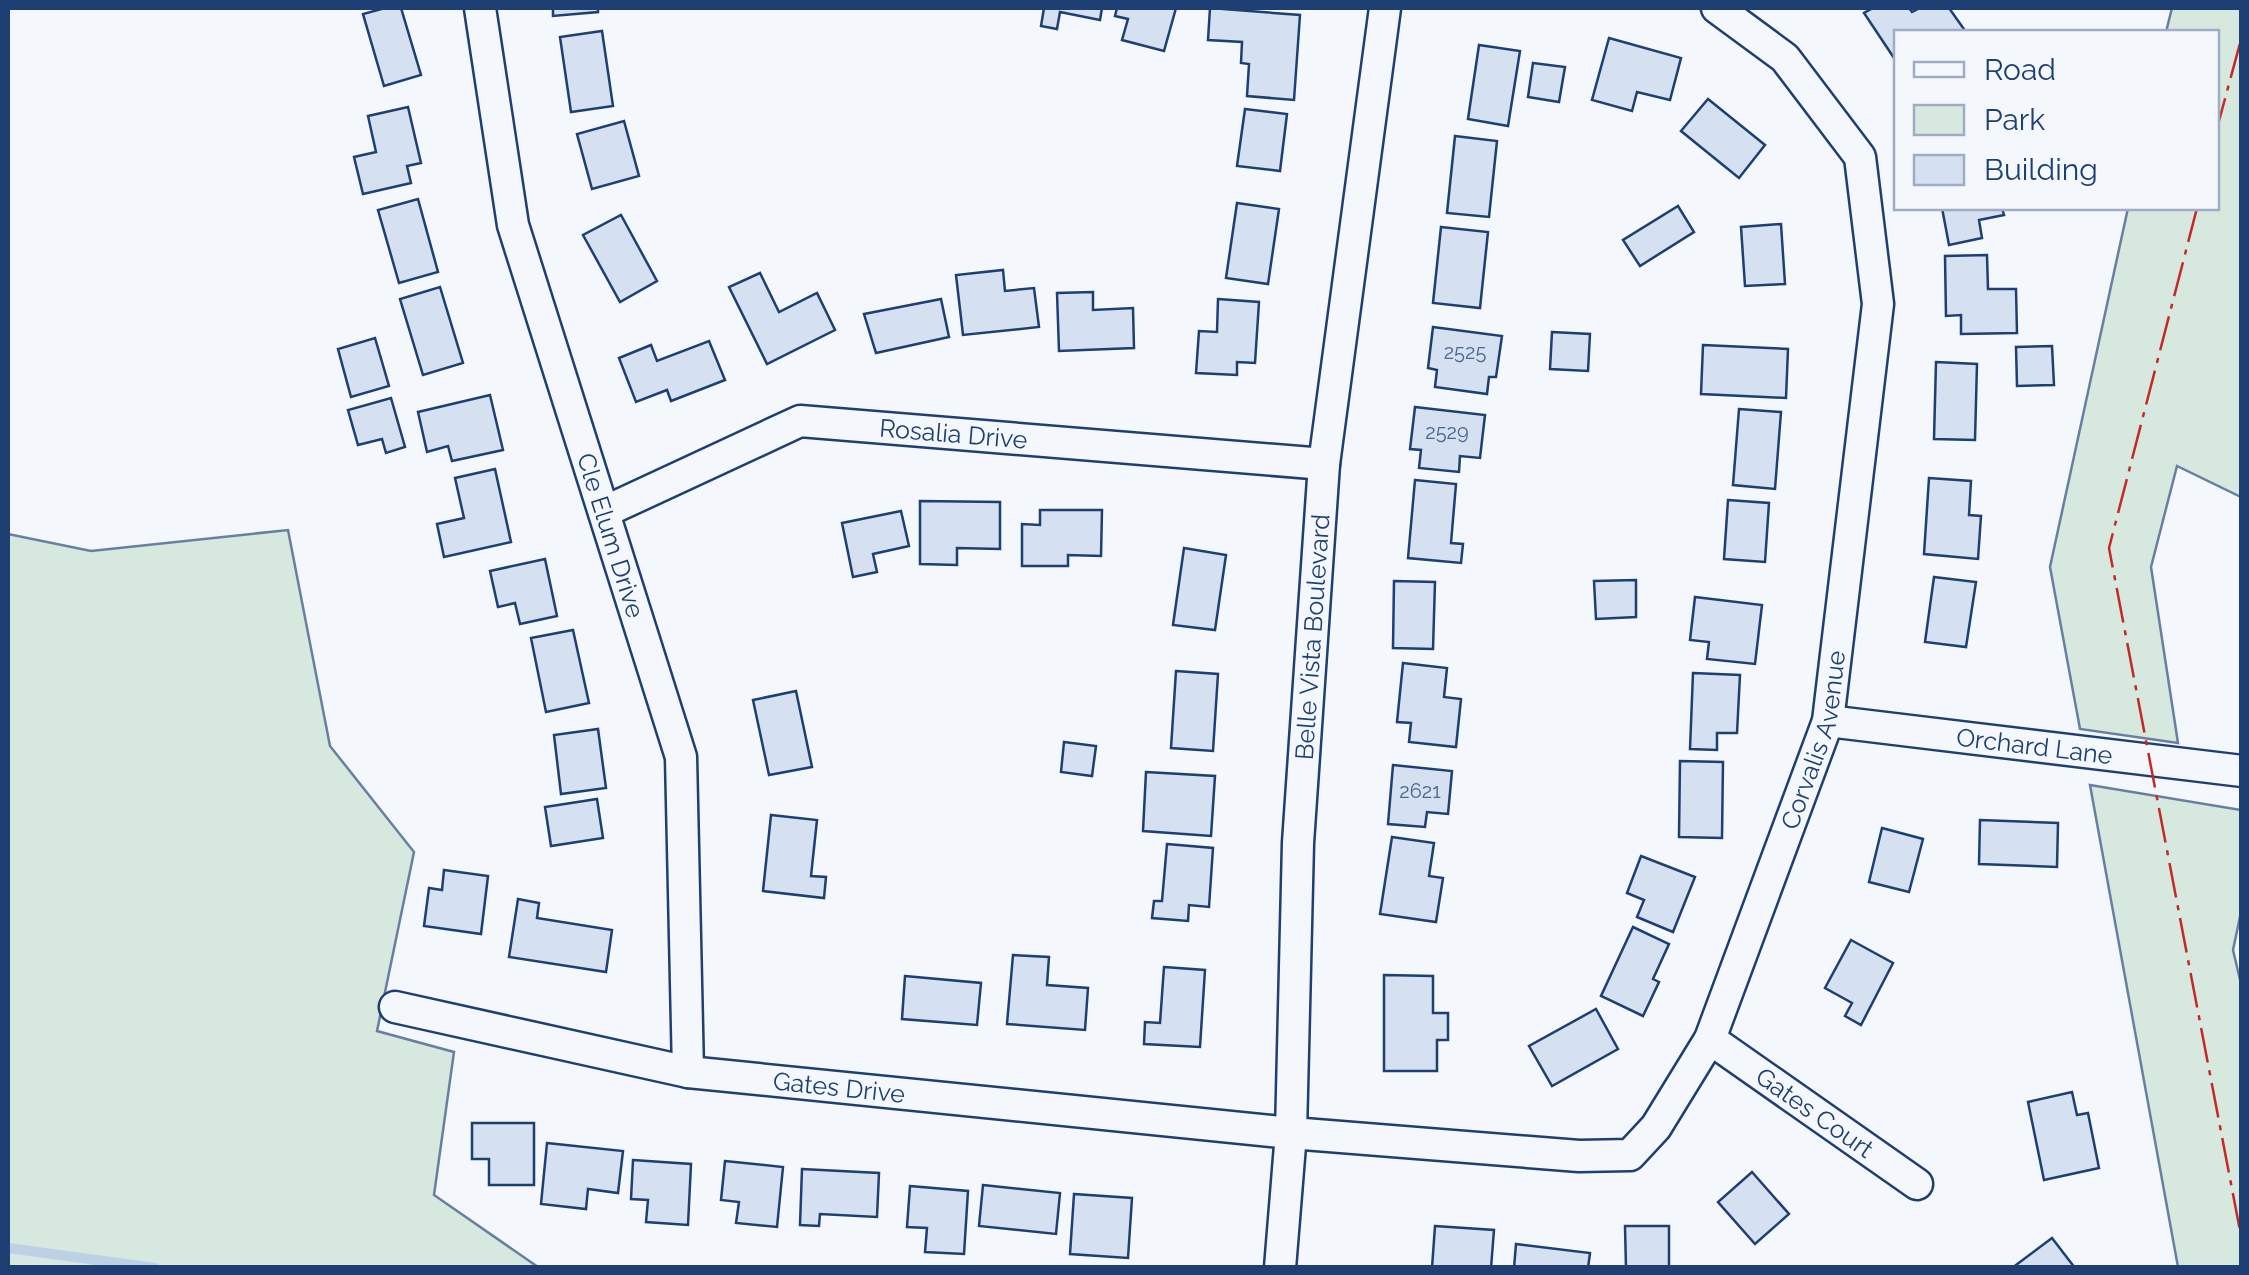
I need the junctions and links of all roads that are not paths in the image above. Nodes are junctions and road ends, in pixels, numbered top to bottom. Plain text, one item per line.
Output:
1 (480, 8) edge
2 (1385, 8) edge
3 (1717, 8) edge
4 (1324, 464) junction
5 (604, 512) junction
6 (1828, 722) junction
7 (2242, 771) edge
8 (395, 1007) dead end
9 (1710, 1039) junction
10 (688, 1072) junction
11 (1292, 1132) junction
12 (1917, 1184) dead end
13 (1280, 1268) edge

1 - 5 street, Cle Elum Drive
2 - 4 street, Belle Vista Boulevard
3 - 6 street, Corvalis Avenue
4 - 5 street, Rosalia Drive
4 - 11 street, Belle Vista Boulevard
5 - 10 street, Cle Elum Drive
6 - 7 street, Orchard Lane
6 - 9 street, Corvalis Avenue
8 - 10 street, Gates Drive
9 - 11 street, Corvalis Avenue
9 - 12 street, Gates Court
10 - 11 street, Gates Drive
11 - 13 street, Belle Vista Boulevard

